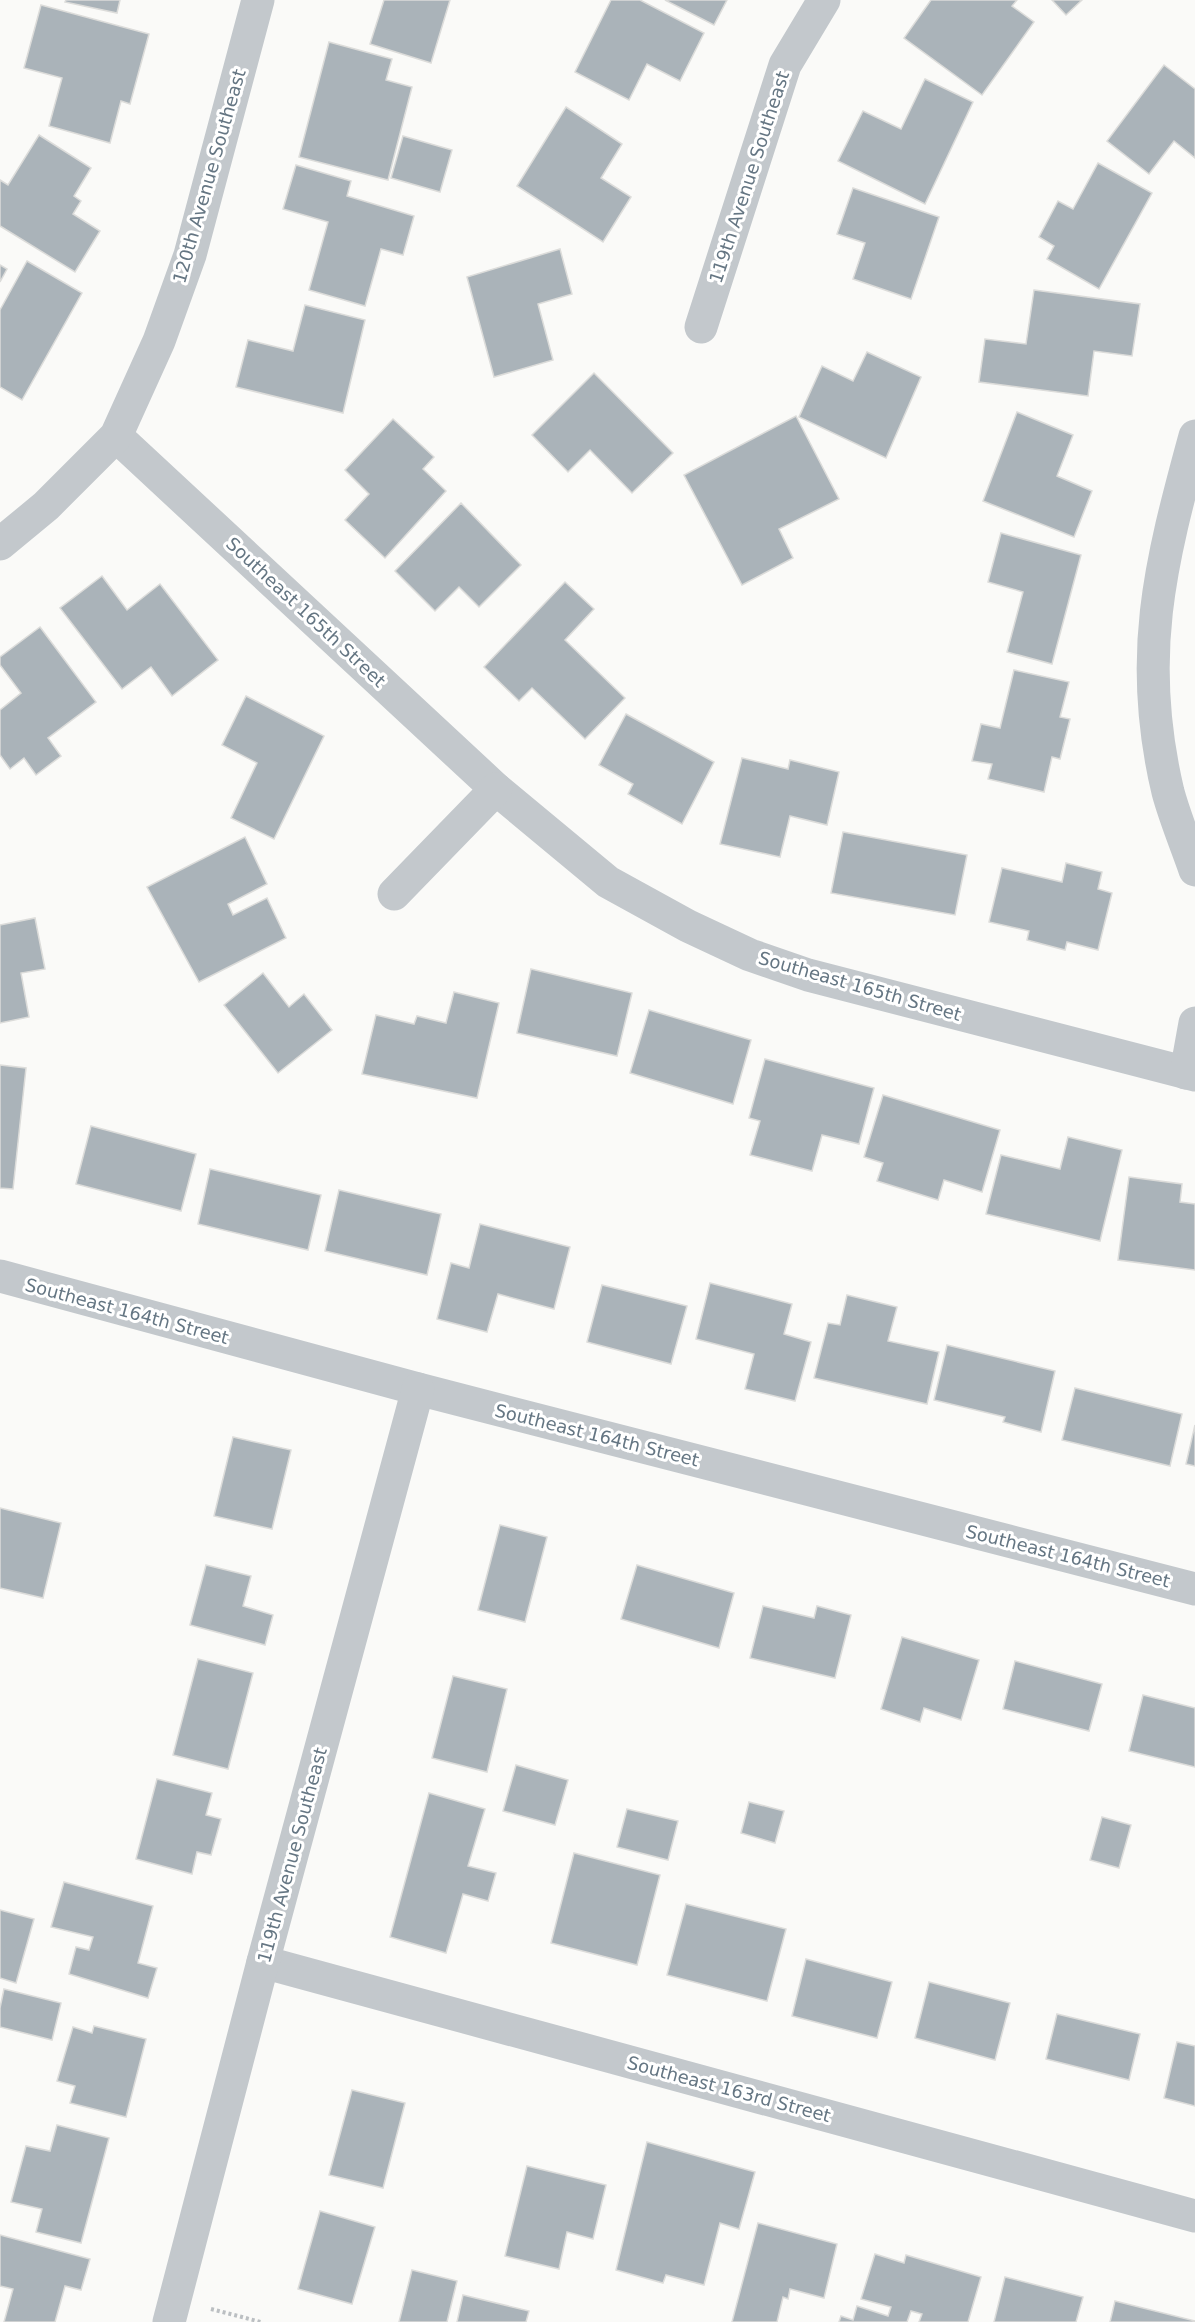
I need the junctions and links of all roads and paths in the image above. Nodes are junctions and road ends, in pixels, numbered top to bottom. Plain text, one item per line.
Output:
1 (258, 0) edge
2 (824, 0) edge
3 (701, 327) dead end
4 (116, 436) junction
5 (1195, 436) edge
6 (0, 544) edge
7 (496, 789) junction
8 (1195, 870) edge
9 (394, 894) dead end
10 (1195, 1023) edge
11 (1190, 1074) edge
12 (0, 1276) edge
13 (418, 1389) junction
14 (1195, 1589) edge
15 (263, 1962) junction
16 (1195, 2216) edge
17 (172, 2311) edge
18 (261, 2322) edge

1 - 4 street, 120th Avenue Southeast
2 - 3 street, 119th Avenue Southeast
4 - 6 street, 120th Avenue Southeast
4 - 7 street, Southeast 165th Street
5 - 8 street
7 - 9 street
7 - 11 street, Southeast 165th Street
10 - 11 street
12 - 13 street, Southeast 164th Street
13 - 14 street, Southeast 164th Street
13 - 15 street, 119th Avenue Southeast
15 - 16 street, Southeast 163rd Street
15 - 17 street, 119th Avenue Southeast
17 - 18 path

